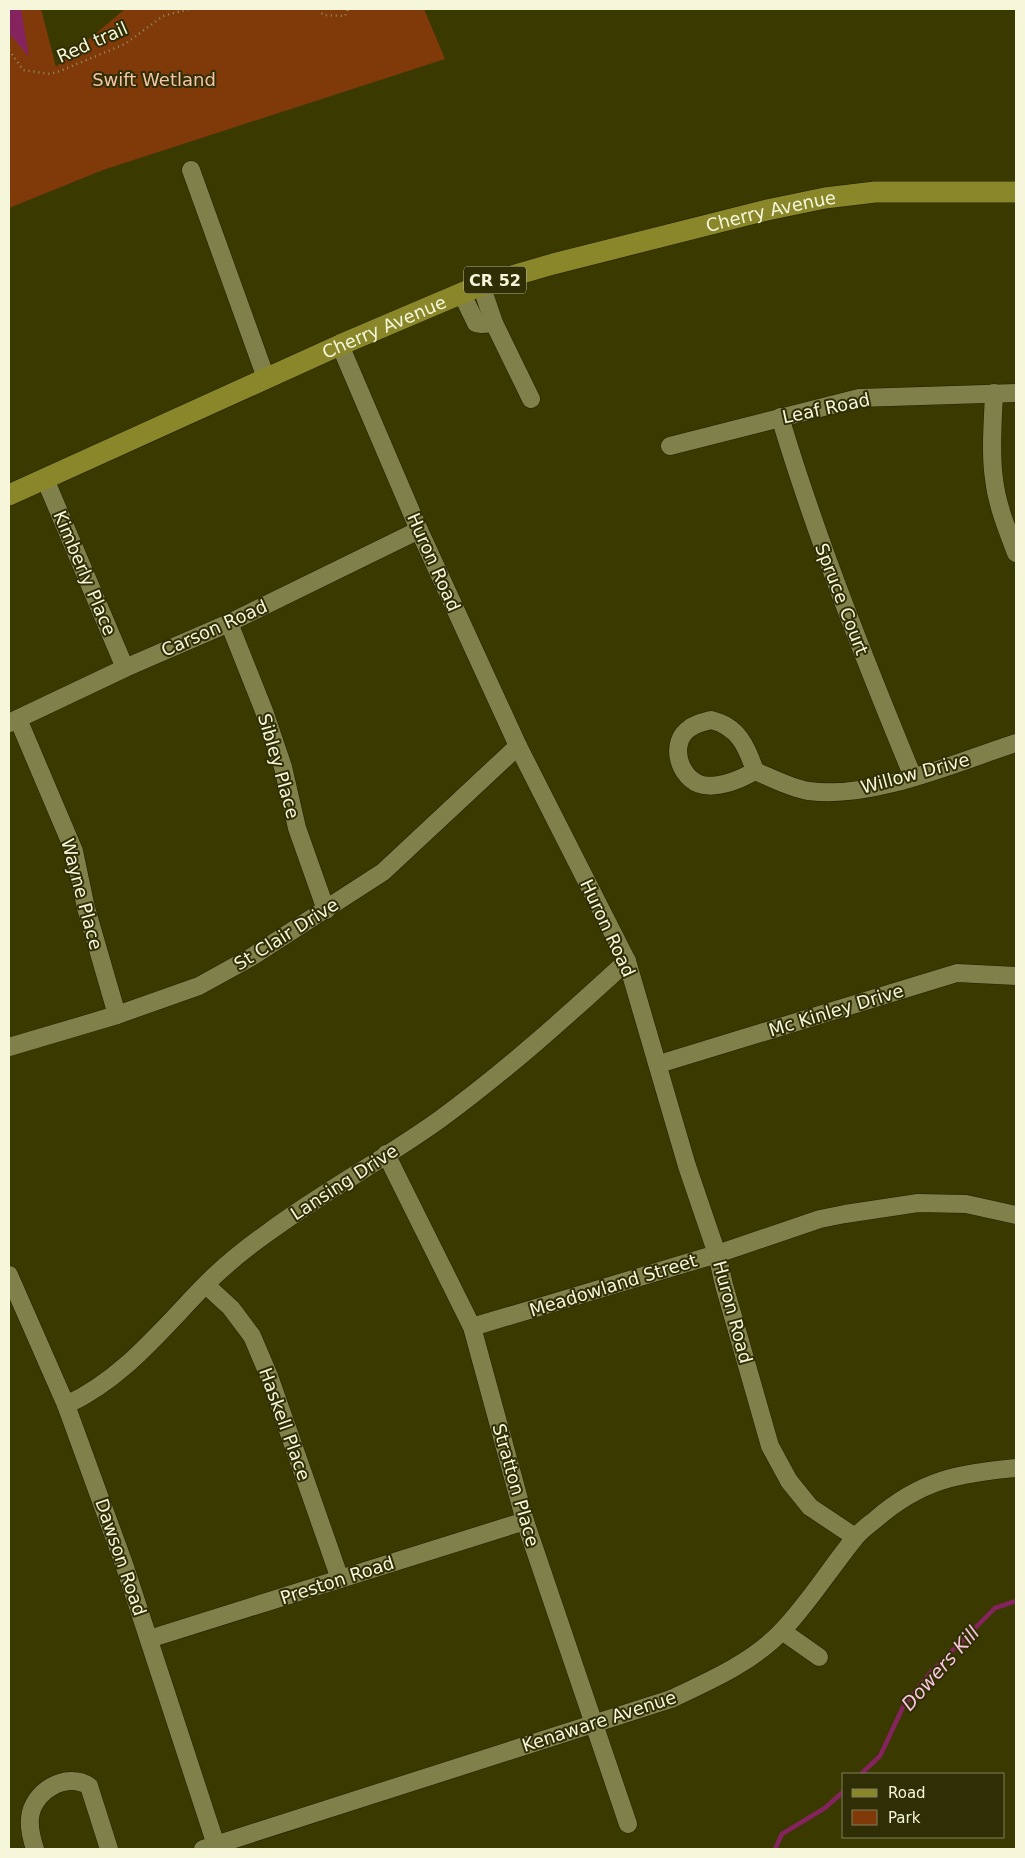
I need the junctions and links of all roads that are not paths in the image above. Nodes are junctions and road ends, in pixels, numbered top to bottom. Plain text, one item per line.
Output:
1 (191, 170) dead end
2 (1016, 192) edge
3 (481, 285) junction
4 (461, 292) junction
5 (494, 323) junction
6 (340, 344) junction
7 (266, 378) junction
8 (994, 393) junction
9 (1016, 393) edge
10 (531, 399) dead end
11 (780, 417) junction
12 (670, 446) dead end
13 (45, 479) junction
14 (9, 495) edge
15 (419, 530) junction
16 (1016, 553) edge
17 (228, 623) junction
18 (125, 668) junction
19 (14, 721) edge
20 (1016, 743) edge
21 (518, 746) junction
22 (754, 771) junction
23 (913, 777) junction
24 (326, 910) junction
25 (627, 962) junction
26 (1016, 976) edge
27 (117, 1015) junction
28 (9, 1047) edge
29 (659, 1064) junction
30 (386, 1154) junction
31 (1016, 1215) edge
32 (717, 1254) junction
33 (9, 1275) edge
34 (206, 1285) junction
35 (472, 1327) junction
36 (66, 1404) junction
37 (1016, 1468) edge
38 (525, 1521) junction
39 (855, 1537) junction
40 (340, 1579) junction
41 (782, 1631) junction
42 (149, 1639) junction
43 (819, 1657) dead end
44 (593, 1723) junction
45 (628, 1824) dead end
46 (209, 1847) edge
47 (34, 1849) edge
48 (110, 1849) edge

1 - 7 street
2 - 3 main road, Cherry Avenue / CR 52
3 - 4 main road, Cherry Avenue / CR 52
3 - 5 street
4 - 5 street
4 - 6 main road, Cherry Avenue / CR 52
5 - 10 street
6 - 7 main road, Cherry Avenue / CR 52
6 - 15 street, Huron Road
7 - 13 main road, Cherry Avenue / CR 52
8 - 9 street, Leaf Road
8 - 11 street, Leaf Road
8 - 16 street
11 - 12 street, Leaf Road
11 - 23 street, Spruce Court
13 - 14 main road, Cherry Avenue / CR 52
13 - 18 street, Kimberly Place
15 - 17 street, Carson Road
15 - 21 street, Huron Road
17 - 18 street, Carson Road
17 - 24 street, Sibley Place
18 - 19 street, Carson Road
19 - 27 street, Wayne Place
20 - 23 street, Willow Drive
21 - 24 street, St Clair Drive
21 - 25 street, Huron Road
22 - 22 street
22 - 23 street, Willow Drive
24 - 27 street, St Clair Drive
25 - 29 street, Huron Road
25 - 30 street, Lansing Drive
26 - 29 street, Mc Kinley Drive
27 - 28 street, St Clair Drive
29 - 32 street, Huron Road
30 - 34 street, Lansing Drive
30 - 35 street, Stratton Place
31 - 32 street, Meadowland Street
32 - 35 street, Meadowland Street
32 - 39 street, Huron Road
33 - 36 street, Dawson Road
34 - 36 street, Lansing Drive
34 - 40 street, Haskell Place
35 - 38 street, Stratton Place
36 - 42 street, Dawson Road
37 - 39 street, Kenaware Avenue
38 - 40 street, Preston Road
38 - 44 street, Stratton Place
39 - 41 street, Kenaware Avenue
40 - 42 street, Preston Road
41 - 43 street
41 - 44 street, Kenaware Avenue
42 - 46 street, Dawson Road
44 - 45 street, Stratton Place
44 - 46 street, Kenaware Avenue
47 - 48 street

